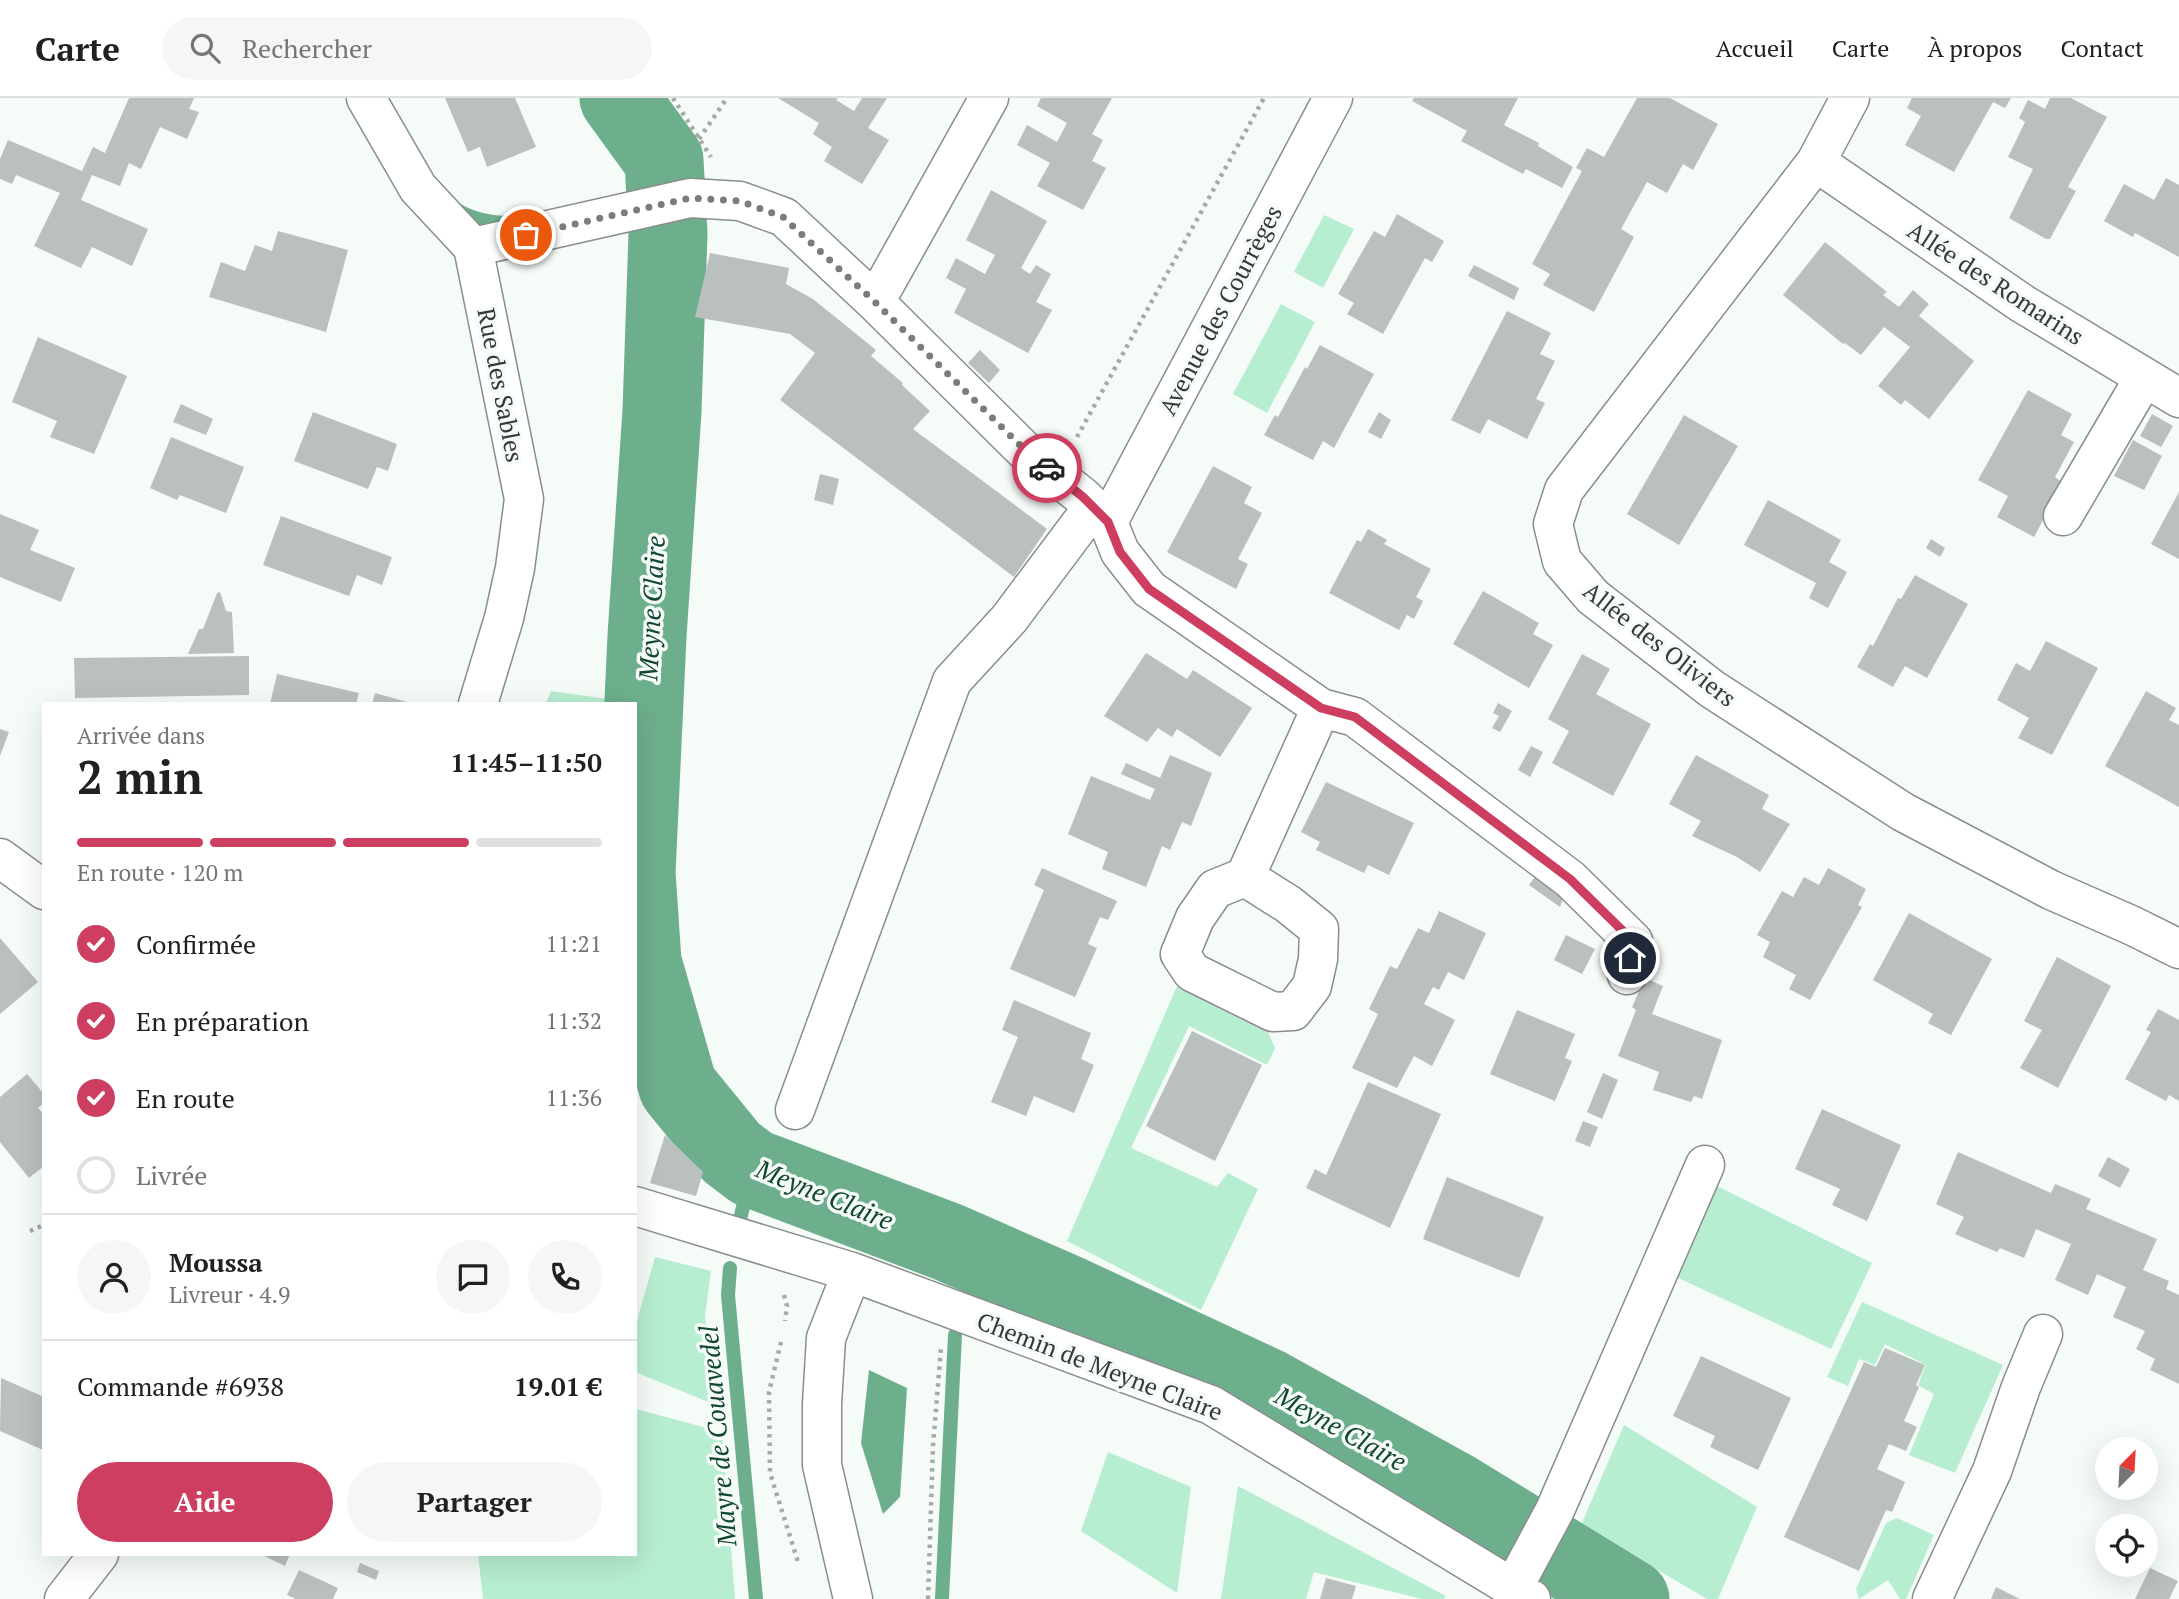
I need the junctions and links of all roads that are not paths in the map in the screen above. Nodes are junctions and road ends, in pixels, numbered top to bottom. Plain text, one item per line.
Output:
1 (366, 98) edge
2 (989, 98) edge
3 (1333, 98) edge
4 (1850, 98) edge
5 (1816, 162) junction
6 (473, 247) junction
7 (875, 302) junction
8 (2144, 378) junction
9 (2179, 398) edge
10 (1100, 515) junction
11 (2063, 516) dead end
12 (479, 702) edge
13 (1321, 708) junction
14 (0, 858) edge
15 (1245, 877) dead end
16 (42, 889) edge
17 (2179, 949) edge
18 (1627, 975) dead end
19 (796, 1110) dead end
20 (1705, 1166) dead end
21 (637, 1207) edge
22 (852, 1272) junction
23 (2043, 1334) dead end
24 (97, 1556) edge
25 (1524, 1583) edge
26 (64, 1599) edge
27 (853, 1599) edge
28 (1933, 1599) edge

1 - 6 street
2 - 7 street
3 - 10 street, Avenue des Courrèges
4 - 5 street, Allée des Oliviers
5 - 8 street, Allée des Romarins
5 - 17 street, Allée des Oliviers
6 - 7 street
6 - 12 street, Rue des Sables
7 - 10 street
8 - 9 street, Allée des Romarins
8 - 11 street
10 - 13 street
10 - 19 street, Avenue des Courrèges
13 - 15 street
13 - 18 street
14 - 16 street
20 - 25 street
21 - 22 street, Chemin de Meyne Claire
22 - 25 street, Chemin de Meyne Claire
22 - 27 street
23 - 28 street
24 - 26 street

